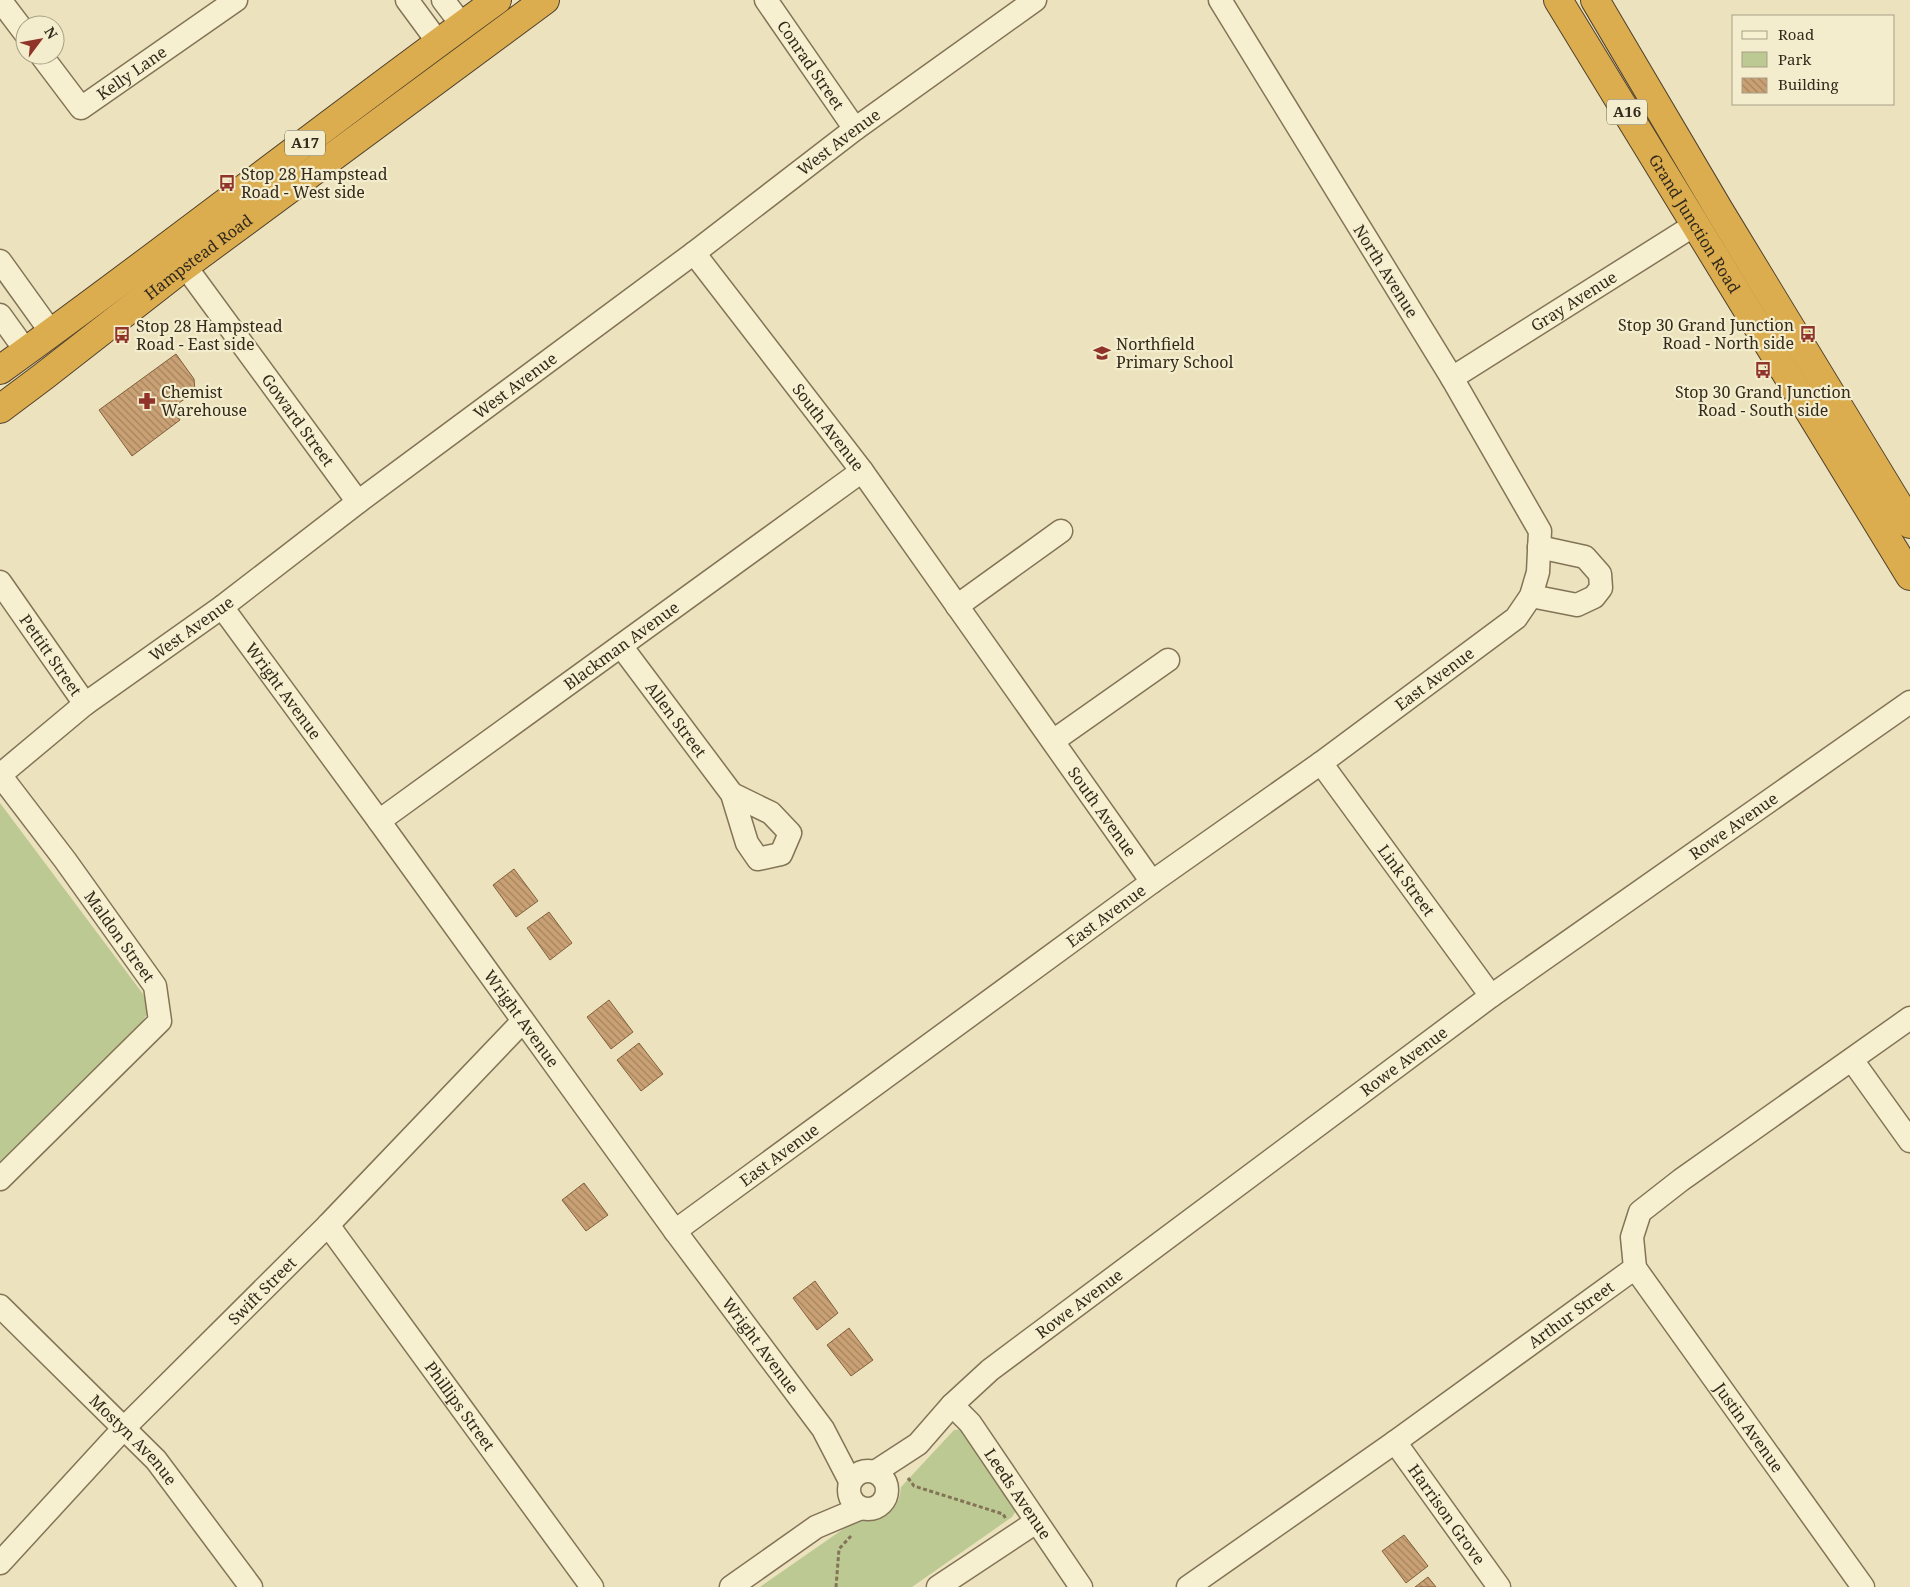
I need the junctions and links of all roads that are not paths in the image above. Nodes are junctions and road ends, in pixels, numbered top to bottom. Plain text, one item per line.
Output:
1 (0, 0) edge
2 (236, 0) edge
3 (407, 0) edge
4 (443, 0) edge
5 (497, 0) edge
6 (544, 0) edge
7 (766, 0) edge
8 (1035, 0) edge
9 (1220, 0) edge
10 (1558, 0) edge
11 (1595, 0) edge
12 (15, 20) edge
13 (462, 25) junction
14 (438, 42) junction
15 (480, 48) junction
16 (49, 65) edge
17 (455, 68) junction
18 (855, 129) junction
19 (1719, 210) junction
20 (1696, 224) junction
21 (694, 253) junction
22 (178, 255) junction
23 (0, 261) edge
24 (0, 315) edge
25 (51, 332) junction
26 (26, 351) junction
27 (69, 356) junction
28 (0, 370) edge
29 (44, 376) junction
30 (1452, 378) junction
31 (0, 409) edge
32 (862, 471) junction
33 (358, 502) junction
34 (1905, 515) edge
35 (1876, 521) junction
36 (1061, 531) dead end
37 (1539, 547) junction
38 (1538, 572) joint
39 (1910, 576) edge
40 (0, 582) edge
41 (1531, 596) junction
42 (957, 606) junction
43 (222, 607) junction
44 (621, 646) junction
45 (1168, 660) dead end
46 (1910, 702) edge
47 (85, 704) junction
48 (1053, 742) junction
49 (1321, 764) junction
50 (0, 775) edge
51 (732, 794) dead end
52 (379, 822) junction
53 (1152, 882) junction
54 (1491, 996) junction
55 (1910, 1018) edge
56 (523, 1021) junction
57 (1852, 1060) junction
58 (1910, 1141) edge
59 (0, 1179) edge
60 (328, 1225) junction
61 (675, 1230) junction
62 (1636, 1268) junction
63 (0, 1306) edge
64 (952, 1405) junction
65 (124, 1428) junction
66 (1395, 1442) junction
67 (865, 1485) junction
68 (1036, 1522) junction
69 (0, 1563) edge
70 (250, 1587) edge
71 (592, 1587) edge
72 (731, 1587) edge
73 (938, 1587) edge
74 (1081, 1587) edge
75 (1188, 1587) edge
76 (1499, 1587) edge
77 (1863, 1587) edge

1 - 12 street
2 - 16 street, Kelly Lane
3 - 14 street
4 - 13 street
5 - 13 highway, Hampstead Road / A17
6 - 15 highway, Hampstead Road / A17
7 - 18 street, Conrad Street
8 - 18 street, West Avenue
9 - 30 street, North Avenue
10 - 20 highway, Grand Junction Road / A16
11 - 19 highway, Grand Junction Road / A16
13 - 14 highway, Hampstead Road / A17
13 - 15 highway
14 - 17 highway
14 - 22 highway, Hampstead Road / A17
15 - 17 highway, Hampstead Road / A17
17 - 22 highway, Hampstead Road / A17
18 - 21 street, West Avenue
19 - 20 highway
19 - 34 highway, Grand Junction Road / A16
20 - 30 street, Gray Avenue
20 - 35 highway, Grand Junction Road / A16
21 - 32 street, South Avenue
21 - 33 street, West Avenue
22 - 25 highway, Hampstead Road / A17
22 - 27 highway, Hampstead Road / A17
22 - 33 street, Goward Street
23 - 25 street
24 - 26 street
25 - 26 highway, Hampstead Road / A17
25 - 27 highway
26 - 28 highway, Hampstead Road / A17
26 - 29 highway
27 - 29 highway, Hampstead Road / A17
29 - 31 highway, Hampstead Road / A17
30 - 37 street, North Avenue
32 - 42 street, South Avenue
32 - 44 street, Blackman Avenue
33 - 43 street, West Avenue
34 - 35 highway
35 - 39 highway, Grand Junction Road / A16
36 - 42 street
37 - 38 street, North Avenue
37 - 41 street
38 - 41 street, East Avenue
40 - 47 street, Pettitt Street
41 - 49 street, East Avenue
42 - 48 street, South Avenue
43 - 47 street, West Avenue
43 - 52 street, Wright Avenue
44 - 51 street, Allen Street
44 - 52 street, Blackman Avenue
45 - 48 street
46 - 54 street, Rowe Avenue
47 - 50 street, West Avenue
48 - 53 street, South Avenue
49 - 53 street, East Avenue
49 - 54 street, Link Street
50 - 59 street, Maldon Street
52 - 56 street, Wright Avenue
53 - 61 street, East Avenue
54 - 64 street, Rowe Avenue
55 - 57 street
56 - 60 street, Swift Street
56 - 61 street, Wright Avenue
57 - 58 street
57 - 62 street
60 - 65 street, Swift Street
60 - 71 street, Phillips Street
61 - 67 street, Wright Avenue
62 - 66 street, Arthur Street
62 - 77 street, Justin Avenue
63 - 65 street, Mostyn Avenue
64 - 67 street, Rowe Avenue
64 - 68 street, Leeds Avenue
65 - 69 street, Swift Street
65 - 70 street, Mostyn Avenue
66 - 75 street, Arthur Street
66 - 76 street, Harrison Grove
67 - 72 street, Rowe Avenue
68 - 73 street
68 - 74 street, Leeds Avenue

